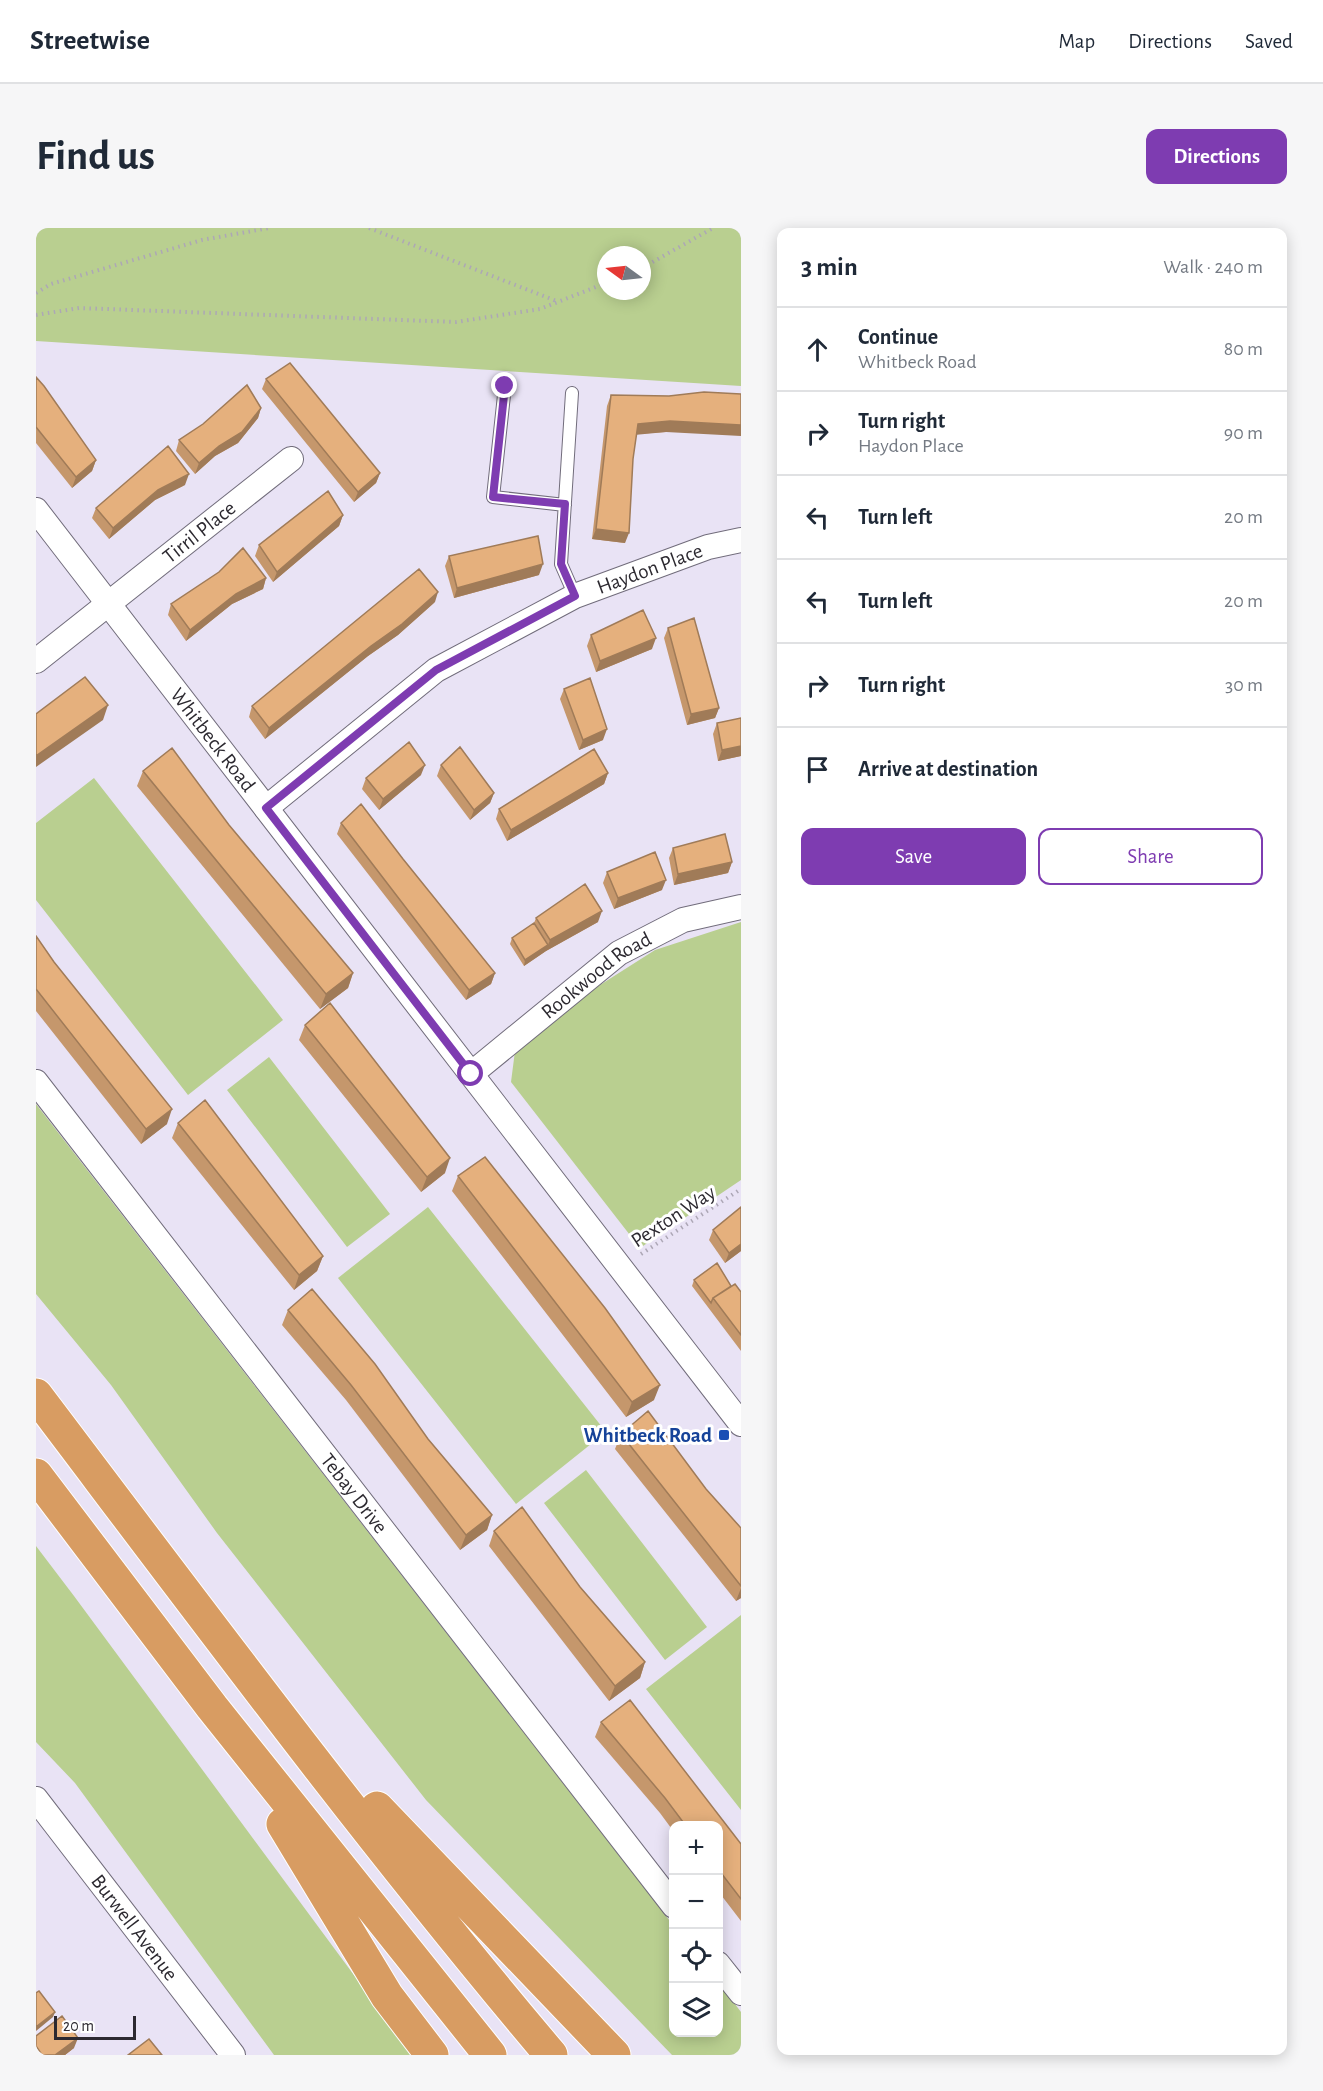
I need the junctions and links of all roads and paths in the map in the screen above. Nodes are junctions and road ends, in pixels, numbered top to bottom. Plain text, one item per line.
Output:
1 (269, 228) edge
2 (369, 228) edge
3 (713, 228) edge
4 (651, 263) edge
5 (597, 287) edge
6 (36, 293) edge
7 (559, 302) junction
8 (36, 315) edge
9 (505, 386) dead end
10 (572, 393) dead end
11 (291, 459) dead end
12 (565, 504) junction
13 (36, 510) edge
14 (741, 540) edge
15 (575, 596) junction
16 (109, 605) junction
17 (36, 661) edge
18 (266, 808) junction
19 (741, 907) edge
20 (471, 1074) junction
21 (36, 1082) edge
22 (741, 1189) edge
23 (620, 1268) junction
24 (36, 1395) edge
25 (741, 1424) edge
26 (36, 1475) edge
27 (244, 1670) junction
28 (212, 1707) junction
29 (36, 1799) edge
30 (669, 1900) edge
31 (723, 1970) edge
32 (741, 1993) edge
33 (232, 2055) edge
34 (432, 2055) edge
35 (490, 2055) edge
36 (551, 2055) edge
37 (614, 2055) edge

1 - 6 path
2 - 7 path
3 - 4 path
5 - 7 path
7 - 8 path
9 - 12 lane
10 - 12 lane
11 - 16 street, Tirril Place
12 - 15 lane
13 - 16 street, Whitbeck Road
14 - 15 street, Haydon Place
15 - 18 street, Haydon Place
16 - 17 street, Tirril Place
16 - 18 street, Whitbeck Road
18 - 20 street, Whitbeck Road
19 - 20 street, Rookwood Road
20 - 23 street, Whitbeck Road
21 - 30 street, Tebay Drive
22 - 23 path, Pexton Way
23 - 25 street, Whitbeck Road
24 - 27 highway
26 - 28 highway
27 - 36 highway
27 - 37 highway
28 - 34 highway
28 - 35 highway
29 - 33 street, Burwell Avenue
31 - 32 street

